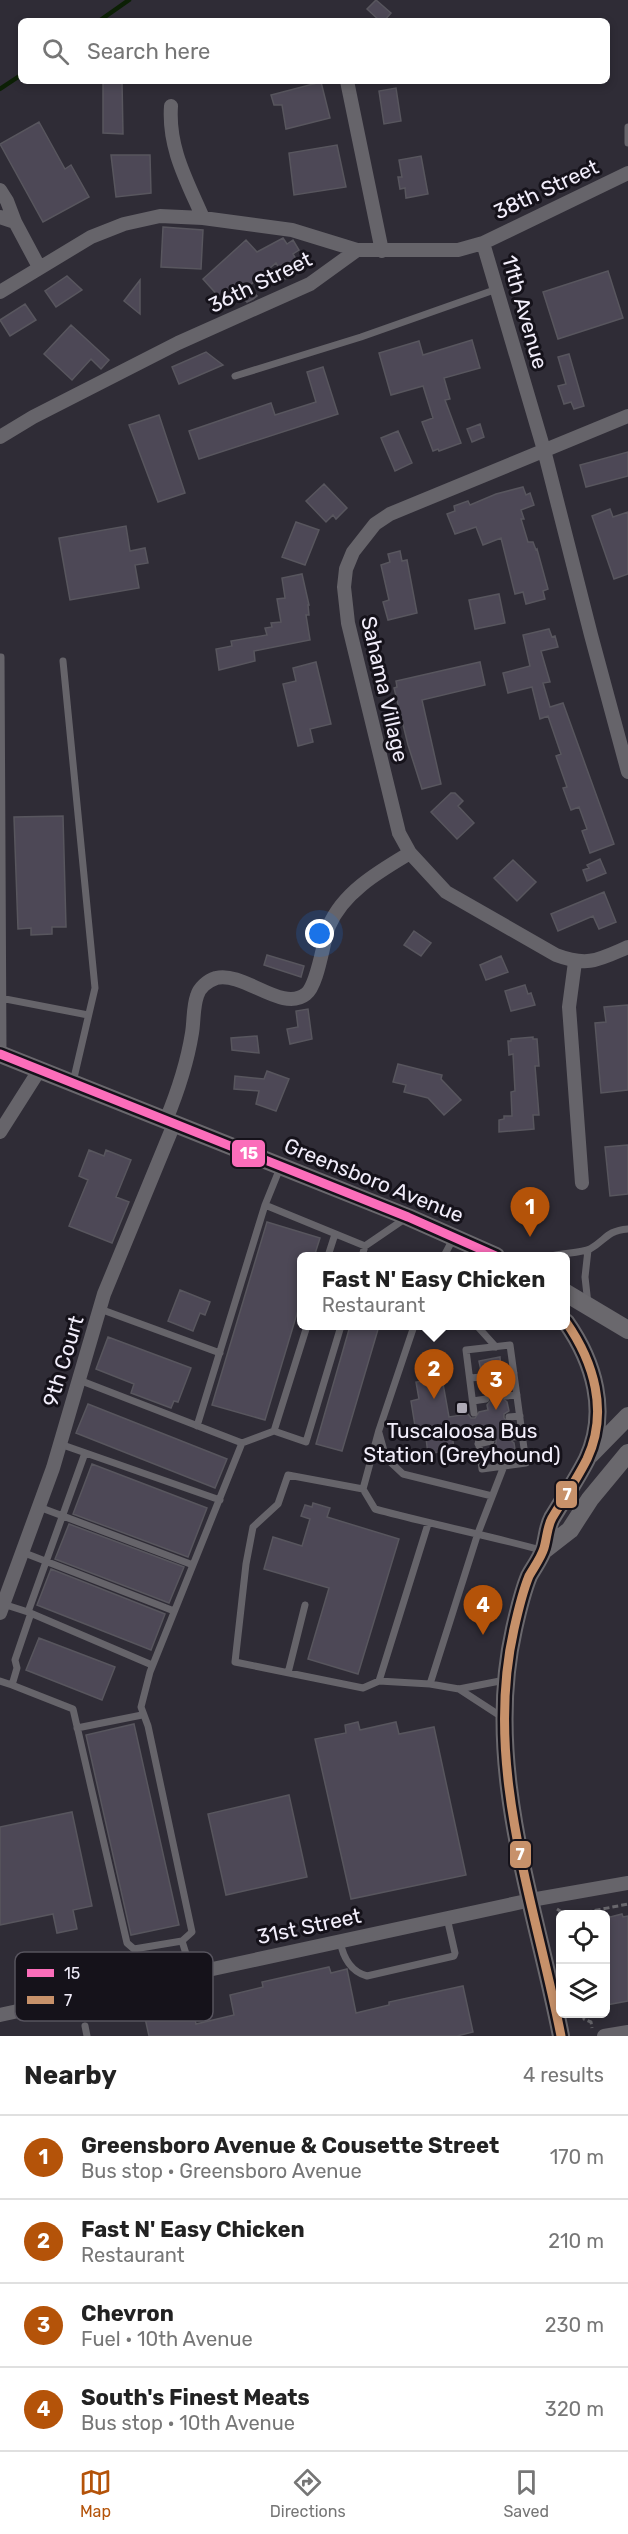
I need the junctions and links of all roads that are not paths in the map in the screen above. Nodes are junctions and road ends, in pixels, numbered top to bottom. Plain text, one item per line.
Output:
1 (348, 84) edge
2 (171, 106) dead end
3 (628, 127) edge
4 (628, 143) edge
5 (628, 173) edge
6 (0, 190) edge
7 (0, 217) edge
8 (203, 218) junction
9 (15, 222) junction
10 (483, 243) junction
11 (357, 250) junction
12 (382, 250) junction
13 (39, 267) junction
14 (497, 289) junction
15 (0, 292) edge
16 (235, 376) dead end
17 (628, 416) edge
18 (0, 437) edge
19 (544, 450) junction
20 (1, 657) edge
21 (63, 661) dead end
22 (628, 772) edge
23 (410, 853) junction
24 (1, 890) edge
25 (628, 947) edge
26 (575, 962) junction
27 (2, 998) edge
28 (88, 1015) junction
29 (1, 1054) edge
30 (40, 1069) junction
31 (73, 1082) junction
32 (170, 1122) junction
33 (0, 1132) edge
34 (280, 1166) junction
35 (582, 1183) dead end
36 (266, 1205) junction
37 (408, 1217) junction
38 (628, 1229) edge
39 (335, 1234) junction
40 (454, 1237) junction
41 (365, 1246) junction
42 (588, 1250) junction
43 (330, 1252) edge
44 (363, 1252) edge
45 (446, 1252) edge
46 (486, 1252) edge
47 (565, 1252) edge
48 (570, 1295) edge
49 (588, 1304) junction
50 (100, 1309) junction
51 (623, 1324) edge
52 (570, 1328) edge
53 (306, 1330) edge
54 (340, 1330) edge
55 (413, 1330) edge
56 (483, 1330) edge
57 (496, 1347) junction
58 (220, 1353) junction
59 (514, 1373) junction
60 (502, 1375) dead end
61 (482, 1377) dead end
62 (470, 1378) junction
63 (79, 1380) junction
64 (517, 1395) junction
65 (506, 1396) dead end
66 (486, 1400) dead end
67 (473, 1401) junction
68 (474, 1413) dead end
69 (520, 1416) junction
70 (628, 1416) edge
71 (510, 1417) dead end
72 (197, 1426) junction
73 (379, 1430) junction
74 (477, 1430) dead end
75 (274, 1431) junction
76 (522, 1436) junction
77 (513, 1437) dead end
78 (491, 1442) dead end
79 (242, 1443) junction
80 (60, 1444) junction
81 (478, 1444) junction
82 (85, 1453) junction
83 (628, 1453) edge
84 (588, 1456) junction
85 (504, 1466) junction
86 (363, 1489) junction
87 (492, 1497) junction
88 (220, 1500) junction
89 (39, 1507) junction
90 (63, 1515) junction
91 (428, 1524) junction
92 (478, 1533) junction
93 (543, 1551) junction
94 (22, 1552) junction
95 (47, 1559) junction
96 (193, 1565) junction
97 (304, 1605) dead end
98 (2, 1609) edge
99 (174, 1611) junction
100 (29, 1612) junction
101 (152, 1665) junction
102 (288, 1673) junction
103 (506, 1679) junction
104 (0, 1681) edge
105 (380, 1681) junction
106 (430, 1684) junction
107 (12, 1685) junction
108 (459, 1689) junction
109 (142, 1714) junction
110 (503, 1717) junction
111 (77, 1728) junction
112 (628, 1883) edge
113 (531, 1900) junction
114 (447, 1918) junction
115 (182, 1941) junction
116 (340, 1941) junction
117 (185, 1952) edge
118 (213, 1968) edge
119 (15, 2012) edge
120 (0, 2015) edge
121 (85, 2026) dead end
122 (628, 2032) edge
123 (87, 2036) edge
124 (561, 2036) edge
125 (604, 2036) edge

1 - 12 street
2 - 8 street
3 - 4 lane
5 - 10 street, 38th Street
6 - 9 street
7 - 9 street
8 - 11 street, 36th Street
8 - 13 street, 36th Street
9 - 13 street
10 - 12 street, 11th Avenue
10 - 14 street, 11th Avenue
11 - 12 street, 11th Avenue
11 - 18 street, 36th Street
13 - 15 street, 36th Street
14 - 16 lane
14 - 19 street, 11th Avenue
17 - 19 street, Sahama Village
19 - 22 street
19 - 23 street, Sahama Village
20 - 24 lane
21 - 28 lane
23 - 26 street, Sahama Village
23 - 32 street, 9th Court
24 - 27 lane
25 - 26 street
26 - 35 street
27 - 28 lane
27 - 29 lane
28 - 31 lane
29 - 30 main road, Greensboro Avenue
30 - 31 main road, Greensboro Avenue
30 - 33 street
31 - 32 main road, Greensboro Avenue
32 - 34 main road, Greensboro Avenue
32 - 50 street, 9th Court
34 - 36 lane
34 - 37 main road, Greensboro Avenue
36 - 39 lane
36 - 58 lane
37 - 40 main road, Greensboro Avenue
37 - 41 lane
38 - 42 lane
39 - 41 lane
39 - 43 lane
40 - 45 lane
40 - 46 main road, Greensboro Avenue
41 - 44 lane
42 - 47 lane
42 - 49 lane
48 - 49 main road
49 - 51 main road
50 - 58 lane
50 - 63 street, 9th Court
52 - 84 main road
53 - 75 lane
54 - 75 lane
55 - 73 lane
56 - 57 lane
57 - 59 lane
57 - 62 lane
58 - 72 lane
59 - 60 lane
59 - 64 lane
61 - 62 lane
62 - 67 lane
63 - 72 lane
63 - 80 street, 9th Court
64 - 65 lane
64 - 69 lane
66 - 67 lane
67 - 68 lane
69 - 71 lane
69 - 76 lane
70 - 84 main road
72 - 79 lane
73 - 86 lane
73 - 87 lane
74 - 81 lane
75 - 79 lane
76 - 77 lane
76 - 85 lane
78 - 81 lane
79 - 88 lane
80 - 82 lane
80 - 89 street, 9th Court
81 - 85 lane
82 - 88 lane
82 - 90 lane
83 - 93 main road
84 - 93 main road
85 - 87 lane
86 - 91 lane
86 - 102 lane
87 - 92 lane
88 - 96 lane
89 - 90 lane
89 - 94 street, 9th Court
90 - 95 lane
90 - 96 lane
91 - 92 lane
91 - 105 lane
92 - 93 lane
92 - 106 lane
93 - 103 main road
94 - 95 lane
94 - 98 street, 9th Court
95 - 99 lane
95 - 100 lane
96 - 99 lane
97 - 102 lane
98 - 100 lane
99 - 101 lane
100 - 101 lane
100 - 107 lane
101 - 109 lane
102 - 105 lane
103 - 108 lane
103 - 110 main road
104 - 107 lane
105 - 106 lane
106 - 108 lane
107 - 111 lane
108 - 110 lane
109 - 111 lane
109 - 115 lane
110 - 113 main road
111 - 115 lane
112 - 113 street, 31st Street
113 - 114 street, 31st Street
113 - 124 main road
114 - 116 street, 31st Street
114 - 116 lane
115 - 117 lane
116 - 118 street, 31st Street
119 - 120 street, 31st Street
121 - 123 lane
122 - 125 street

